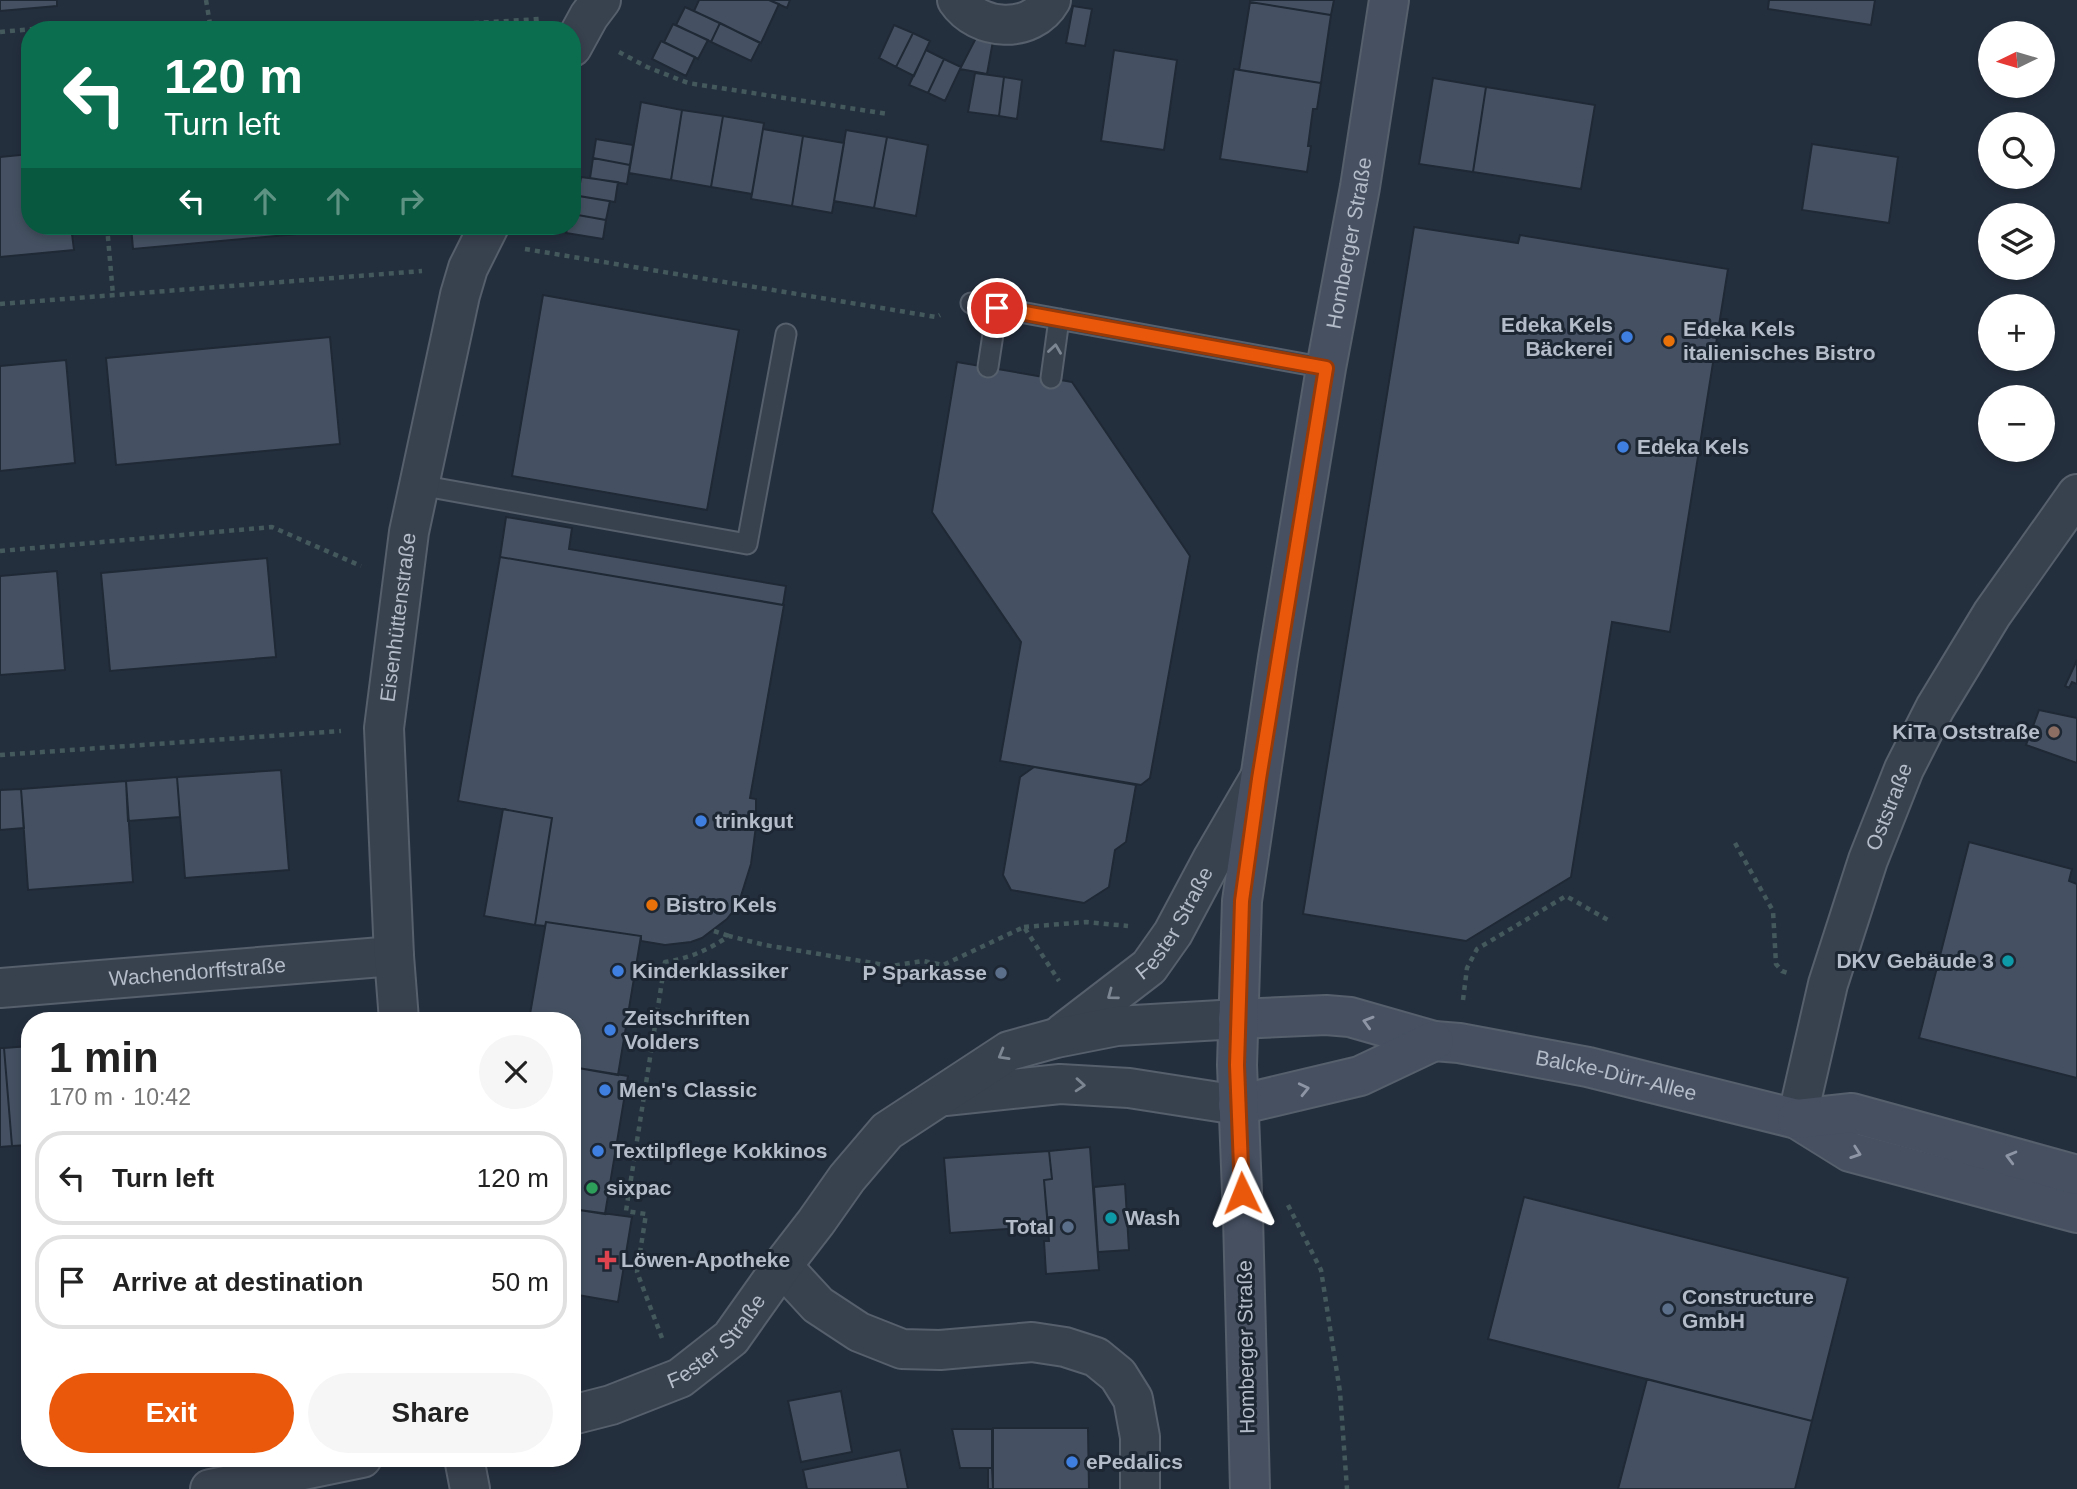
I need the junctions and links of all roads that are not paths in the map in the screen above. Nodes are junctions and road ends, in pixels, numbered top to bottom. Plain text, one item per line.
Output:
1 (957, 0) edge
2 (1051, 0) edge
3 (1390, 0) edge
4 (480, 245) edge
5 (971, 303) road end
6 (997, 308) junction
7 (1059, 319) junction
8 (786, 334) dead end
9 (988, 367) dead end
10 (1326, 368) junction
11 (1051, 378) dead end
12 (419, 485) junction
13 (2077, 494) edge
14 (1259, 779) junction
15 (394, 956) junction
16 (0, 988) edge
17 (398, 1012) edge
18 (1238, 1019) junction
19 (1070, 1027) junction
20 (1446, 1042) junction
21 (939, 1097) junction
22 (1238, 1105) junction
23 (1797, 1119) junction
24 (2077, 1175) edge
25 (2077, 1213) edge
26 (782, 1266) junction
27 (581, 1413) edge
28 (318, 1467) edge
29 (466, 1467) edge
30 (210, 1489) edge
31 (470, 1489) edge
32 (1140, 1489) edge
33 (1250, 1489) edge

1 - 2 street
3 - 10 main road, Homberger Straße
4 - 12 street, Eisenhüttenstraße
5 - 6 lane
6 - 7 lane
6 - 9 lane
7 - 10 lane
11 -> 7 lane
8 - 12 lane
10 - 14 main road, Homberger Straße
12 - 15 street, Eisenhüttenstraße
13 - 23 street, Oststraße
14 - 18 main road, Homberger Straße
14 -> 19 street, Fester Straße
15 - 16 street, Wachendorffstraße
15 - 17 street, Eisenhüttenstraße
18 - 19 street, Fester Straße
20 -> 18 main road, Balcke-Dürr-Allee
18 - 22 main road, Homberger Straße
19 -> 21 street, Fester Straße
22 -> 20 main road
20 - 23 main road, Balcke-Dürr-Allee
21 -> 22 street, Fester Straße
21 - 26 street, Fester Straße
22 - 33 main road, Homberger Straße
24 -> 23 main road, Balcke-Dürr-Allee
23 -> 25 main road, Balcke-Dürr-Allee
26 - 27 street, Fester Straße
26 - 32 street
28 - 30 street
29 - 31 street

